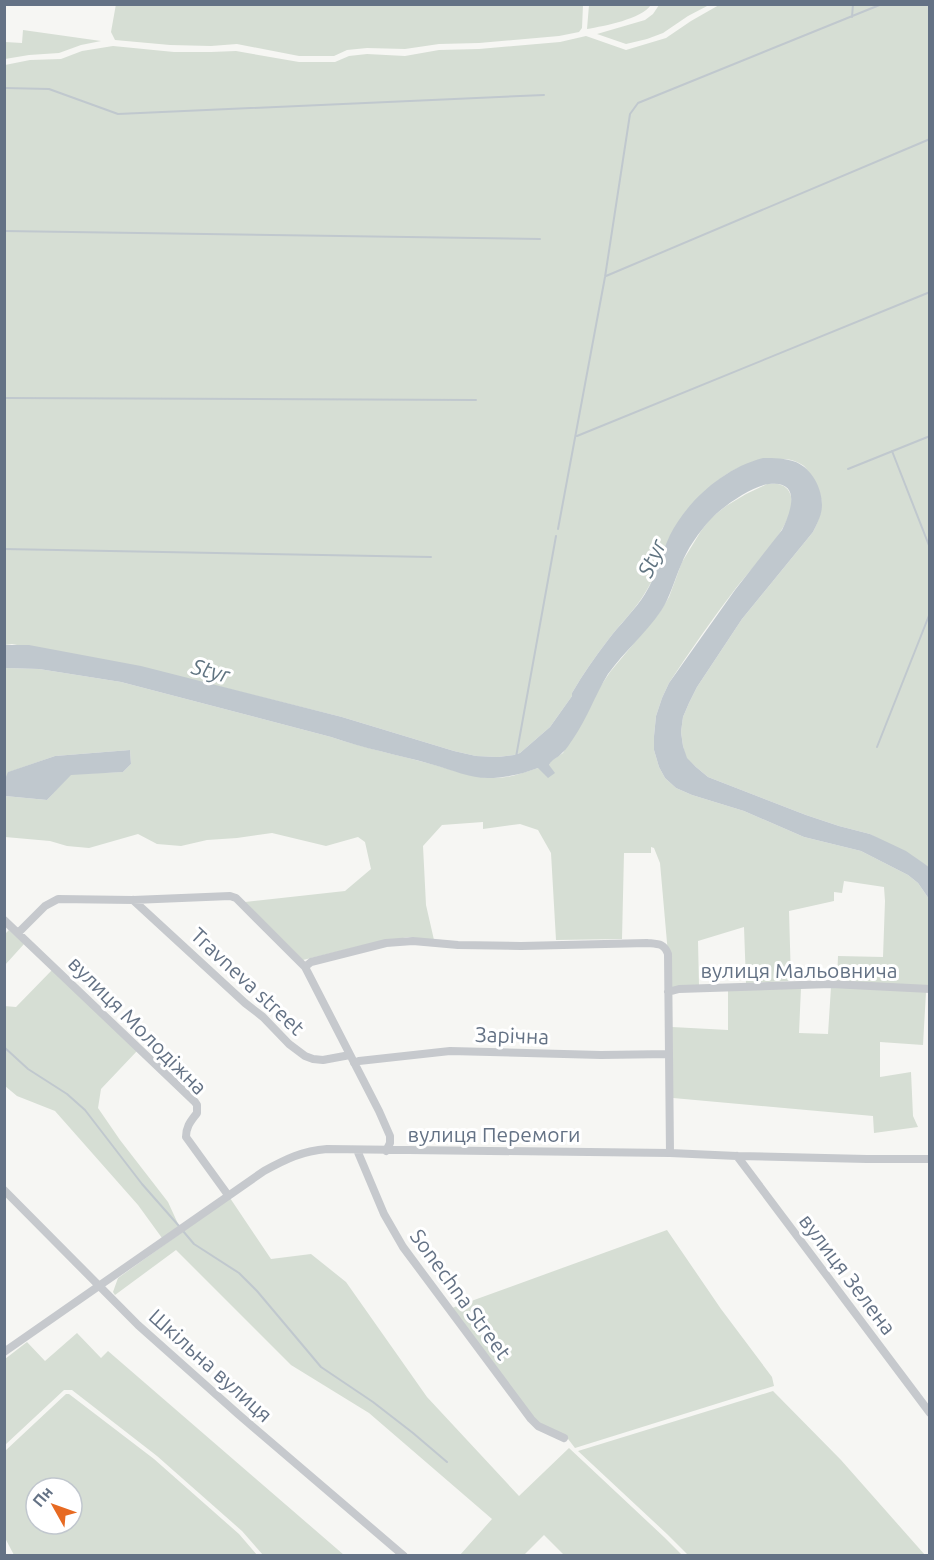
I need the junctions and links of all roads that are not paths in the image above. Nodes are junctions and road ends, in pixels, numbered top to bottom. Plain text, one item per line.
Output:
1 (133, 900) junction
2 (4, 920) edge
3 (18, 933) junction
4 (305, 967) junction
5 (930, 989) edge
6 (668, 992) junction
7 (669, 1054) junction
8 (352, 1059) junction
9 (357, 1150) junction
10 (386, 1151) junction
11 (670, 1153) junction
12 (737, 1156) junction
13 (930, 1159) edge
14 (4, 1190) edge
15 (228, 1195) junction
16 (99, 1287) junction
17 (4, 1352) edge
18 (930, 1413) edge
19 (564, 1438) dead end
20 (404, 1556) edge

1 - 3 street
1 - 4 street
1 - 8 street, Travneva street
2 - 3 street, вулиця Молодіжна
3 - 15 street, вулиця Молодіжна
4 - 6 street
4 - 8 street
5 - 6 street, вулиця Мальовнича
6 - 7 street
7 - 8 street, Зарічна
7 - 11 street
8 - 10 street
9 - 10 street, вулиця Перемоги
9 - 15 street, вулиця Перемоги
9 - 19 street, Sonechna Street
10 - 11 street, вулиця Перемоги
11 - 12 street, вулиця Перемоги
12 - 13 street, вулиця Перемоги
12 - 18 street, вулиця Зелена
14 - 16 street, Шкільна вулиця
15 - 16 street, вулиця Перемоги
16 - 17 street, вулиця Перемоги
16 - 20 street, Шкільна вулиця

